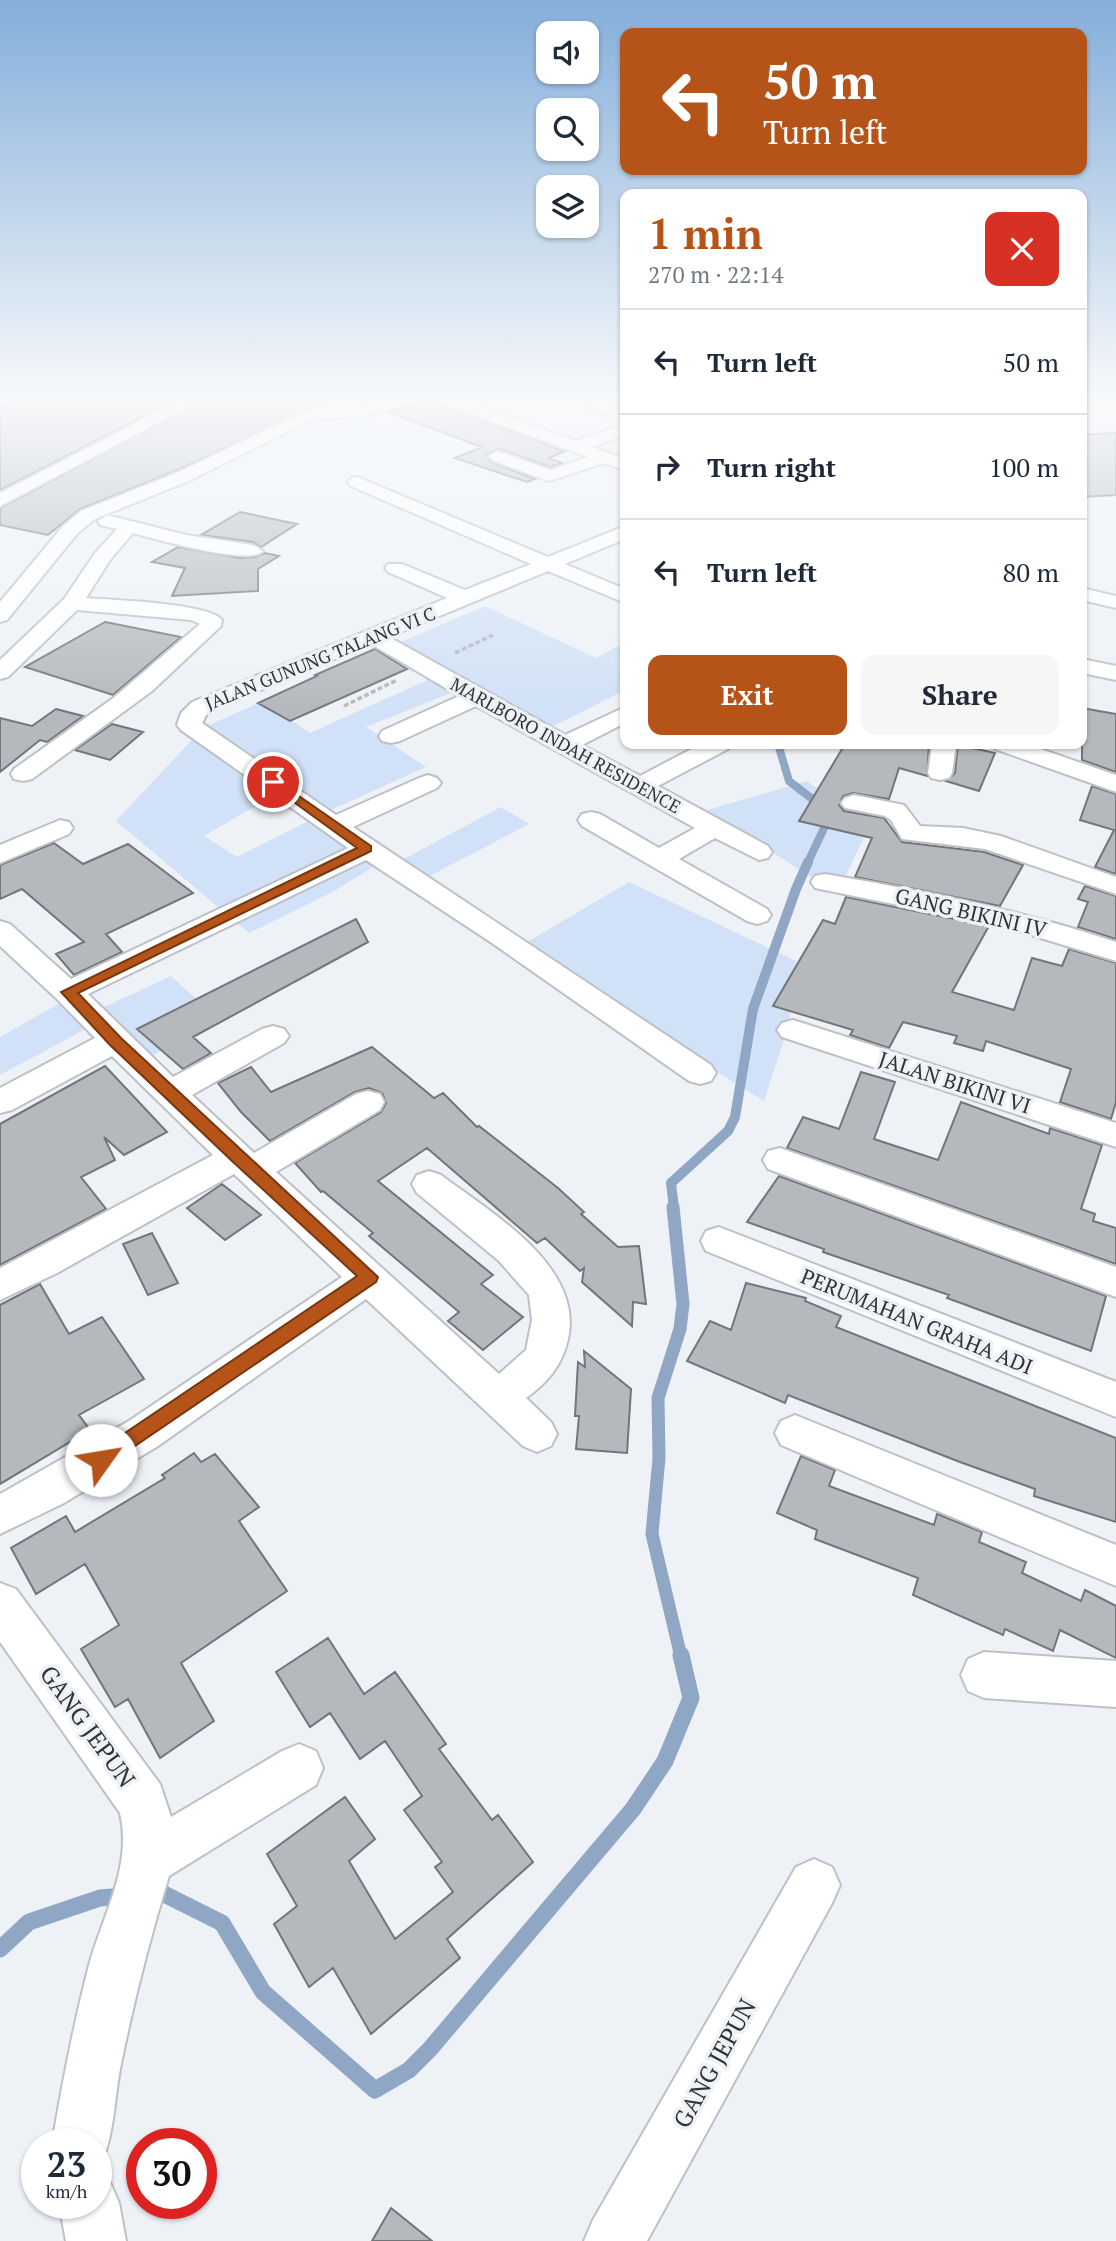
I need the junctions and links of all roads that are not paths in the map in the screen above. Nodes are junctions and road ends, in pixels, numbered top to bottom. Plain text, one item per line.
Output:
1 (121, 502) edge
2 (401, 502) edge
3 (88, 515) junction
4 (128, 528) junction
5 (620, 534) edge
6 (253, 551) dead end
7 (544, 565) junction
8 (396, 568) dead end
9 (620, 595) edge
10 (1087, 595) edge
11 (465, 598) junction
12 (1116, 602) edge
13 (72, 603) junction
14 (0, 616) edge
15 (374, 637) junction
16 (1087, 667) edge
17 (0, 672) edge
18 (1116, 673) edge
19 (477, 697) junction
20 (620, 717) edge
21 (391, 736) dead end
22 (564, 745) junction
23 (710, 749) edge
24 (943, 749) edge
25 (1030, 749) edge
26 (23, 774) dead end
27 (940, 774) dead end
28 (428, 783) dead end
29 (1116, 784) edge
30 (640, 786) junction
31 (854, 803) dead end
32 (591, 820) dead end
33 (336, 825) junction
34 (60, 828) dead end
35 (714, 828) junction
36 (366, 849) junction
37 (758, 852) dead end
38 (0, 855) edge
39 (659, 859) junction
40 (825, 882) dead end
41 (1116, 886) edge
42 (757, 915) dead end
43 (7, 947) edge
44 (1116, 951) edge
45 (68, 992) junction
46 (793, 1030) dead end
47 (273, 1036) dead end
48 (116, 1041) junction
49 (700, 1073) dead end
50 (171, 1093) junction
51 (0, 1102) edge
52 (368, 1102) dead end
53 (1116, 1135) edge
54 (780, 1160) dead end
55 (245, 1164) junction
56 (429, 1184) dead end
57 (719, 1241) dead end
58 (370, 1277) junction
59 (1116, 1282) edge
60 (0, 1285) edge
61 (499, 1396) junction
62 (1116, 1401) edge
63 (795, 1433) dead end
64 (537, 1434) dead end
65 (0, 1515) edge
66 (1116, 1566) edge
67 (0, 1604) edge
68 (984, 1675) dead end
69 (1116, 1684) edge
70 (299, 1768) dead end
71 (147, 1865) junction
72 (814, 1885) dead end
73 (83, 2128) edge
74 (92, 2219) edge
75 (96, 2241) edge
76 (614, 2241) edge

1 - 3 street
2 - 7 street
3 - 4 street
3 - 14 street
4 - 6 street
4 - 13 street
5 - 7 street, JALAN GUNUNG TALANG VI C
7 - 9 street
7 - 11 street, JALAN GUNUNG TALANG VI C
8 - 11 street
10 - 12 street
11 - 15 street, JALAN GUNUNG TALANG VI C
13 - 17 street
13 - 26 street
15 - 19 street, MARLBORO INDAH RESIDENCE
15 - 33 street, JALAN GUNUNG TALANG VI C
16 - 18 street
19 - 21 street
19 - 22 street, MARLBORO INDAH RESIDENCE
20 - 22 street
22 - 30 street, MARLBORO INDAH RESIDENCE
23 - 30 street
24 - 27 street
25 - 29 street
28 - 33 street
30 - 35 street, MARLBORO INDAH RESIDENCE
31 - 41 street
32 - 39 street
33 - 36 street, JALAN GUNUNG TALANG VI C
34 - 38 street
35 - 37 street, MARLBORO INDAH RESIDENCE
35 - 39 street
36 - 45 street
36 - 49 street, JALAN GUNUNG TALANG VI C
39 - 42 street
40 - 44 street, GANG BIKINI IV
43 - 45 street
45 - 48 street
46 - 53 street, JALAN BIKINI VI
47 - 50 street
48 - 50 street
48 - 51 street
50 - 55 street
52 - 55 street
54 - 59 street
55 - 58 street
55 - 60 street
56 - 61 street
57 - 62 street, PERUMAHAN GRAHA ADI
58 - 61 street
58 - 65 street
61 - 64 street
63 - 66 street
67 - 71 street, GANG JEPUN
68 - 69 street
70 - 71 street
71 - 73 street, GANG JEPUN
72 - 76 street, GANG JEPUN
74 - 75 street

